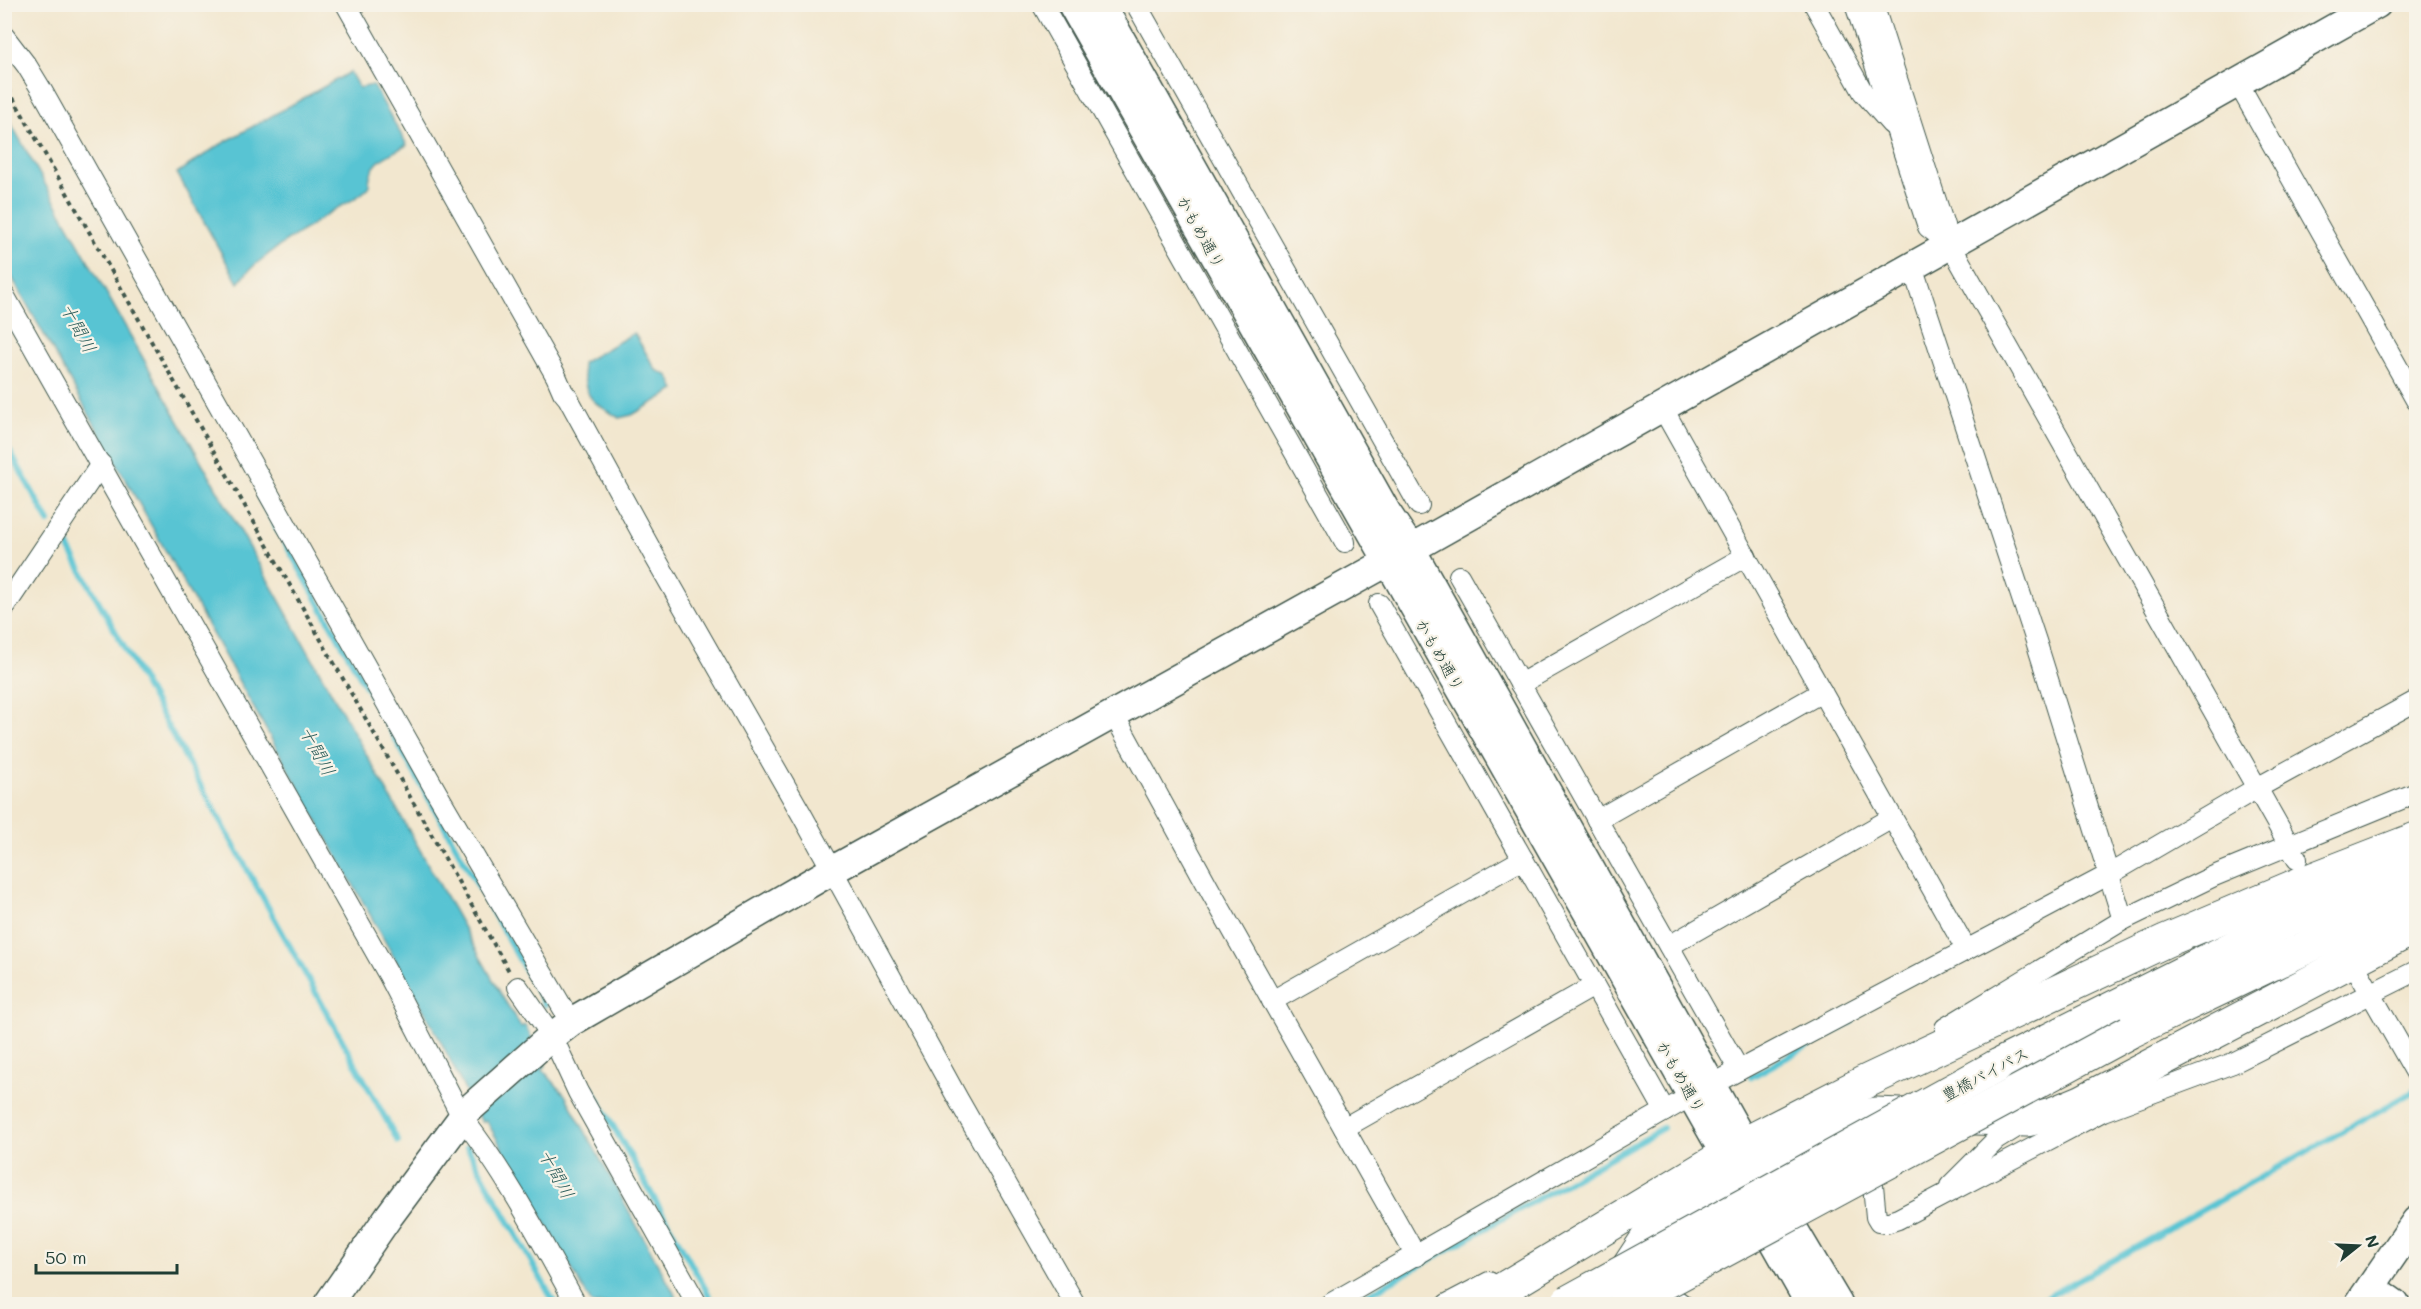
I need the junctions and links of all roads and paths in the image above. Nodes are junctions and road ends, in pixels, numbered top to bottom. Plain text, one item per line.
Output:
1 (346, 4) edge
2 (1042, 4) edge
3 (1072, 4) edge
4 (1101, 4) edge
5 (1136, 4) edge
6 (1814, 4) edge
7 (1855, 4) edge
8 (1873, 4) edge
9 (2378, 4) edge
10 (4, 36) edge
11 (4, 82) edge
12 (2238, 83) junction
13 (1897, 130) junction
14 (1950, 244) junction
15 (1912, 266) junction
16 (4, 295) edge
17 (2416, 400) edge
18 (1662, 407) junction
19 (100, 464) junction
20 (1419, 505) dead end
21 (1346, 542) dead end
22 (1399, 555) junction
23 (1746, 556) junction
24 (1459, 576) dead end
25 (1379, 604) dead end
26 (4, 608) edge
27 (1520, 684) junction
28 (1822, 692) junction
29 (2416, 701) edge
30 (1113, 713) junction
31 (1561, 756) junction
32 (1524, 776) junction
33 (2416, 793) edge
34 (2260, 794) junction
35 (1487, 795) junction
36 (1892, 818) junction
37 (1597, 820) junction
38 (2416, 839) edge
39 (2293, 852) junction
40 (1523, 859) junction
41 (2416, 863) edge
42 (831, 871) junction
43 (2110, 874) junction
44 (2416, 895) edge
45 (2123, 920) junction
46 (2416, 927) edge
47 (1668, 946) junction
48 (1966, 949) junction
49 (2416, 971) edge
50 (2359, 974) dead end
51 (1594, 986) junction
52 (518, 987) joint
53 (2371, 994) junction
54 (1272, 1000) junction
55 (556, 1033) junction
56 (1739, 1070) junction
57 (2416, 1073) edge
58 (1880, 1076) junction
59 (1701, 1090) junction
60 (1665, 1111) junction
61 (465, 1115) junction
62 (1857, 1116) junction
63 (2027, 1120) junction
64 (1344, 1128) junction
65 (1741, 1161) junction
66 (1940, 1197) junction
67 (2416, 1221) edge
68 (1416, 1256) junction
69 (1629, 1266) junction
70 (1530, 1273) junction
71 (2365, 1296) edge
72 (1566, 1303) edge
73 (328, 1305) edge
74 (576, 1305) edge
75 (698, 1305) edge
76 (1075, 1305) edge
77 (1330, 1305) edge
78 (1447, 1305) edge
79 (1478, 1305) edge
80 (1604, 1305) edge
81 (1625, 1305) edge
82 (1682, 1305) edge
83 (1810, 1305) edge
84 (1838, 1305) edge
85 (2395, 1305) edge

1 - 42 street
2 - 21 street
3 - 22 street, かもめ通り
4 - 22 street, かもめ通り
5 - 20 street
6 - 13 street
7 - 13 street
8 - 14 street
9 - 12 street
10 - 55 street
11 - 52 path
12 - 14 street
12 - 17 street
13 - 14 street
14 - 15 street
14 - 34 street
15 - 18 street
15 - 43 street
16 - 19 street
18 - 22 street
18 - 23 street
19 - 26 street
19 - 61 street
22 - 30 street
22 - 32 street, かもめ通り
23 - 27 street
23 - 28 street
24 - 27 street
25 - 35 street
27 - 31 street
28 - 36 street
28 - 37 street
29 - 34 street
30 - 42 street
30 - 54 street
31 - 32 street
31 - 37 street
32 - 35 street
32 - 59 street, かもめ通り
33 - 39 street
34 - 39 street
34 - 43 street
35 - 40 street
36 - 47 street
36 - 48 street
37 - 47 street
38 - 58 highway
39 - 45 street
40 - 51 street
40 - 54 street
41 - 72 highway, 豊橋バイパス, bridge
42 - 55 street
42 - 76 street
43 - 45 street
43 - 48 street
44 - 81 highway, 豊橋バイパス, bridge
45 - 58 street
46 - 63 highway
47 - 56 street
48 - 56 street
49 - 53 street
50 - 53 street
51 - 60 street
51 - 64 street
52 - 55 street
53 - 57 street
53 - 66 street
54 - 64 street
55 - 61 street
55 - 75 street
56 - 59 street
58 - 65 highway
59 - 60 street
59 - 65 street, かもめ通り
60 - 68 street
61 - 73 street
61 - 74 street
62 - 63 highway
62 - 65 highway
62 - 66 street
63 - 66 street
64 - 68 street
65 - 69 highway
65 - 70 highway
65 - 83 street, かもめ通り
65 - 84 street, かもめ通り
67 - 71 street
68 - 77 street
69 - 80 highway
69 - 82 street
70 - 78 street
70 - 79 highway
71 - 85 street

